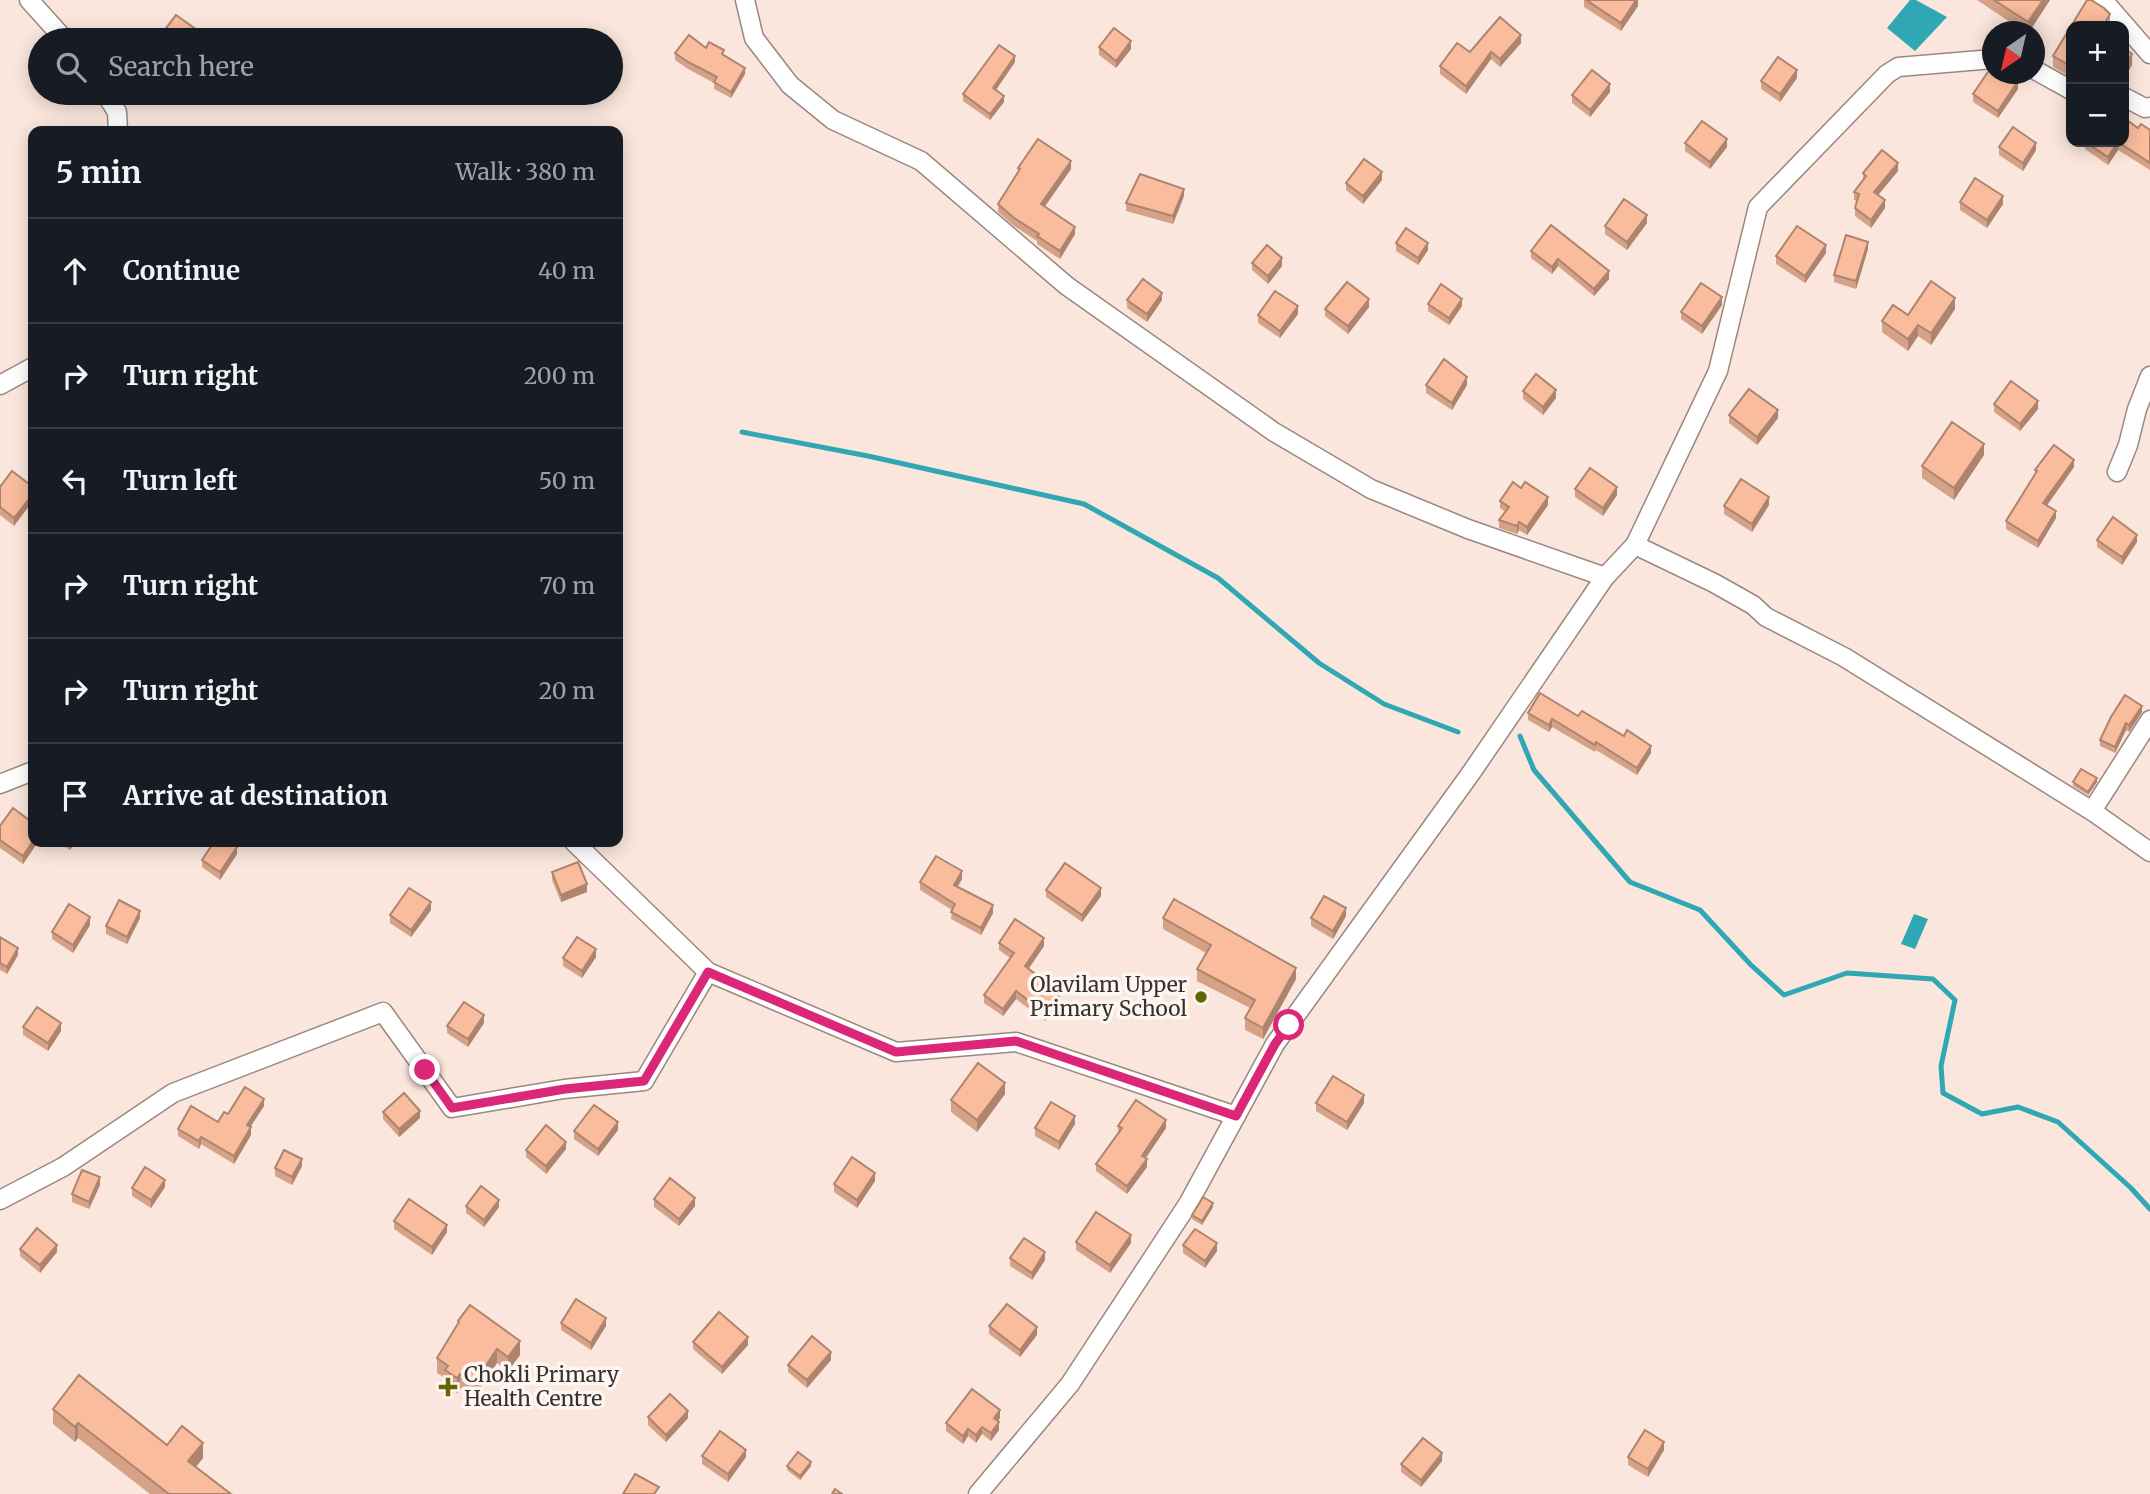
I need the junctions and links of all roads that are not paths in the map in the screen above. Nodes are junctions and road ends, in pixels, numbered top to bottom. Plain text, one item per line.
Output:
1 (29, 0) edge
2 (745, 0) edge
3 (2103, 0) edge
4 (54, 28) edge
5 (2150, 54) edge
6 (1982, 60) edge
7 (2045, 76) edge
8 (2066, 87) edge
9 (2129, 100) edge
10 (113, 105) edge
11 (2150, 107) edge
12 (118, 126) edge
13 (28, 370) edge
14 (2150, 376) edge
15 (0, 385) edge
16 (2117, 472) dead end
17 (1635, 545) junction
18 (1605, 577) junction
19 (2150, 720) edge
20 (28, 773) edge
21 (0, 784) edge
22 (2092, 811) junction
23 (579, 847) edge
24 (2150, 852) edge
25 (708, 972) junction
26 (1236, 1116) junction
27 (0, 1200) edge
28 (986, 1491) edge

1 - 4 street
2 - 18 street
3 - 5 street
6 - 17 street
7 - 8 street
9 - 11 street
10 - 12 street
13 - 15 street
14 - 16 street
17 - 18 street
17 - 22 street
18 - 26 street
19 - 22 street
20 - 21 street
22 - 24 street
23 - 25 street
25 - 26 street
25 - 27 street
26 - 28 street

